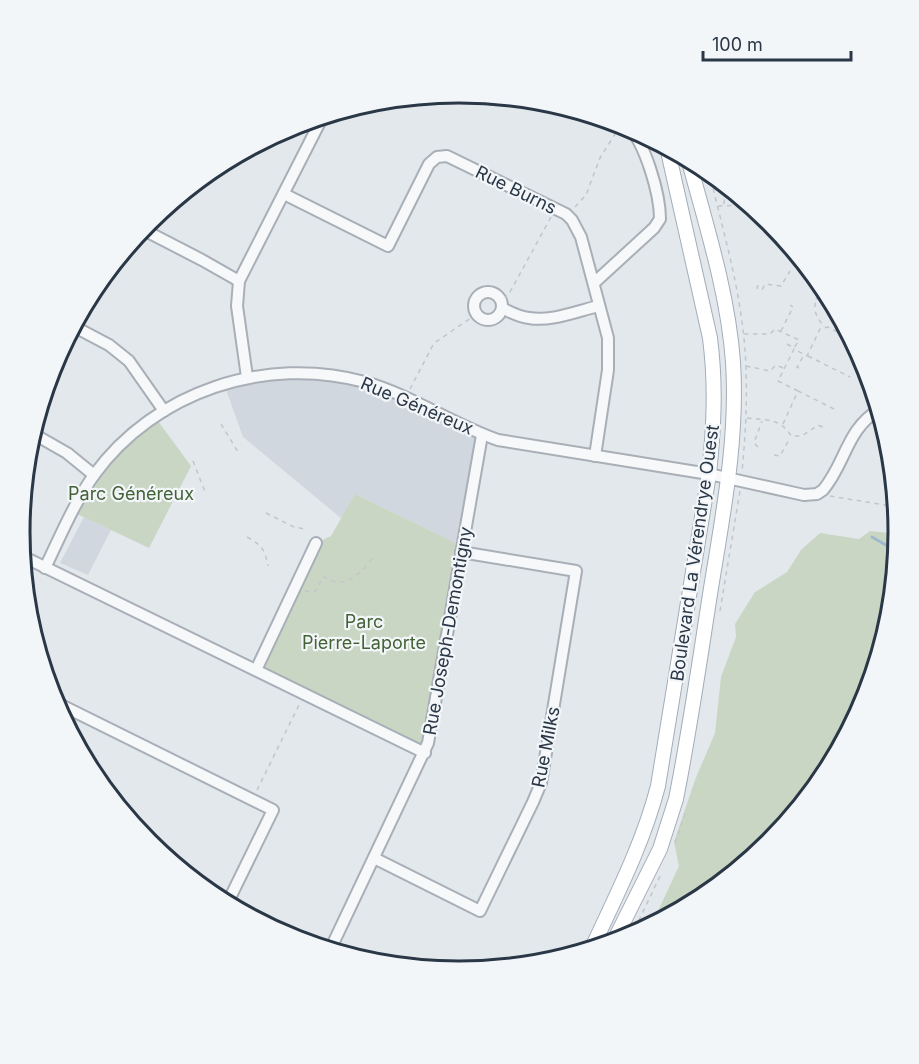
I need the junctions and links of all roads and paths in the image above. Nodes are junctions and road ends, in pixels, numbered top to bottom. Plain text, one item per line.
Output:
1 (318, 126) edge
2 (618, 133) edge
3 (639, 142) edge
4 (670, 158) edge
5 (692, 171) edge
6 (696, 174) edge
7 (284, 194) junction
8 (725, 194) edge
9 (701, 204) junction
10 (724, 204) junction
11 (738, 204) edge
12 (717, 206) dead end
13 (555, 208) junction
14 (574, 208) dead end
15 (151, 234) edge
16 (790, 271) dead end
17 (239, 281) junction
18 (594, 283) junction
19 (758, 285) dead end
20 (818, 294) edge
21 (816, 298) junction
22 (822, 301) edge
23 (502, 305) junction
24 (599, 306) junction
25 (790, 306) dead end
26 (825, 308) edge
27 (827, 312) dead end
28 (477, 314) junction
29 (825, 327) junction
30 (81, 330) edge
31 (780, 332) junction
32 (840, 333) edge
33 (743, 334) dead end
34 (787, 344) dead end
35 (794, 349) junction
36 (806, 355) junction
37 (746, 366) dead end
38 (799, 368) dead end
39 (784, 369) junction
40 (247, 377) junction
41 (850, 377) dead end
42 (798, 391) junction
43 (406, 398) junction
44 (834, 409) dead end
45 (164, 411) junction
46 (872, 415) edge
47 (746, 417) dead end
48 (763, 420) junction
49 (221, 424) dead end
50 (782, 425) junction
51 (825, 429) dead end
52 (482, 435) junction
53 (790, 436) junction
54 (41, 438) edge
55 (758, 447) dead end
56 (238, 452) dead end
57 (774, 455) dead end
58 (595, 456) junction
59 (194, 461) dead end
60 (709, 474) junction
61 (94, 475) junction
62 (729, 478) junction
63 (205, 492) dead end
64 (817, 494) junction
65 (888, 506) edge
66 (266, 513) dead end
67 (305, 529) dead end
68 (247, 537) dead end
69 (316, 543) dead end
70 (461, 552) junction
71 (373, 557) dead end
72 (31, 561) edge
73 (268, 566) dead end
74 (45, 568) junction
75 (344, 580) junction
76 (340, 587) dead end
77 (295, 588) junction
78 (256, 670) junction
79 (300, 702) dead end
80 (68, 709) edge
81 (424, 753) junction
82 (252, 799) junction
83 (375, 858) junction
84 (231, 895) edge
85 (619, 931) edge
86 (596, 940) edge
87 (334, 943) edge

1 - 7 street
2 - 14 path
3 - 18 street
4 - 60 main road, Boulevard La Vérendrye Ouest
5 - 9 main road, Boulevard La Vérendrye Ouest
6 - 9 main road
7 - 13 street, Rue Burns
7 - 17 street
8 - 10 path
9 - 62 main road, Boulevard La Vérendrye Ouest
10 - 11 path
10 - 12 path
13 - 18 street, Rue Burns
13 - 23 path
15 - 17 street
16 - 19 path
17 - 40 street
18 - 24 street, Rue Burns
20 - 21 path
21 - 22 path
21 - 29 path
23 - 24 street
23 - 28 street
23 - 28 street
24 - 58 street, Rue Burns
25 - 31 path
26 - 27 path
28 - 43 path
29 - 32 path
29 - 36 path
30 - 45 street
31 - 33 path
31 - 35 path
34 - 35 path
35 - 36 path
35 - 39 path
36 - 38 path
36 - 41 path
37 - 39 path
39 - 42 path
40 - 43 street, Rue Généreux
40 - 45 street, Rue Généreux
42 - 44 path
42 - 50 path
43 - 52 street, Rue Généreux
45 - 61 street, Rue Généreux
46 - 64 street
47 - 48 path
48 - 50 path
48 - 55 path
49 - 56 path
50 - 53 path
51 - 53 path
52 - 58 street, Rue Généreux
52 - 70 street, Rue Joseph-Demontigny
53 - 57 path
54 - 61 street
58 - 60 street, Rue Généreux
59 - 63 path
60 - 62 street, Rue Généreux
60 - 86 main road, Boulevard La Vérendrye Ouest
61 - 74 street, Rue Généreux
62 - 64 street, Rue Généreux
62 - 85 main road, Boulevard La Vérendrye Ouest
64 - 65 path
66 - 67 path
68 - 73 path
69 - 77 street
70 - 81 street, Rue Joseph-Demontigny
70 - 83 street, Rue Milks
71 - 75 path
72 - 74 street
74 - 78 street
75 - 76 path
75 - 77 path
77 - 78 street
78 - 81 street
79 - 82 path
80 - 82 street
81 - 83 street, Rue Joseph-Demontigny
82 - 84 street
83 - 87 street, Rue Joseph-Demontigny

